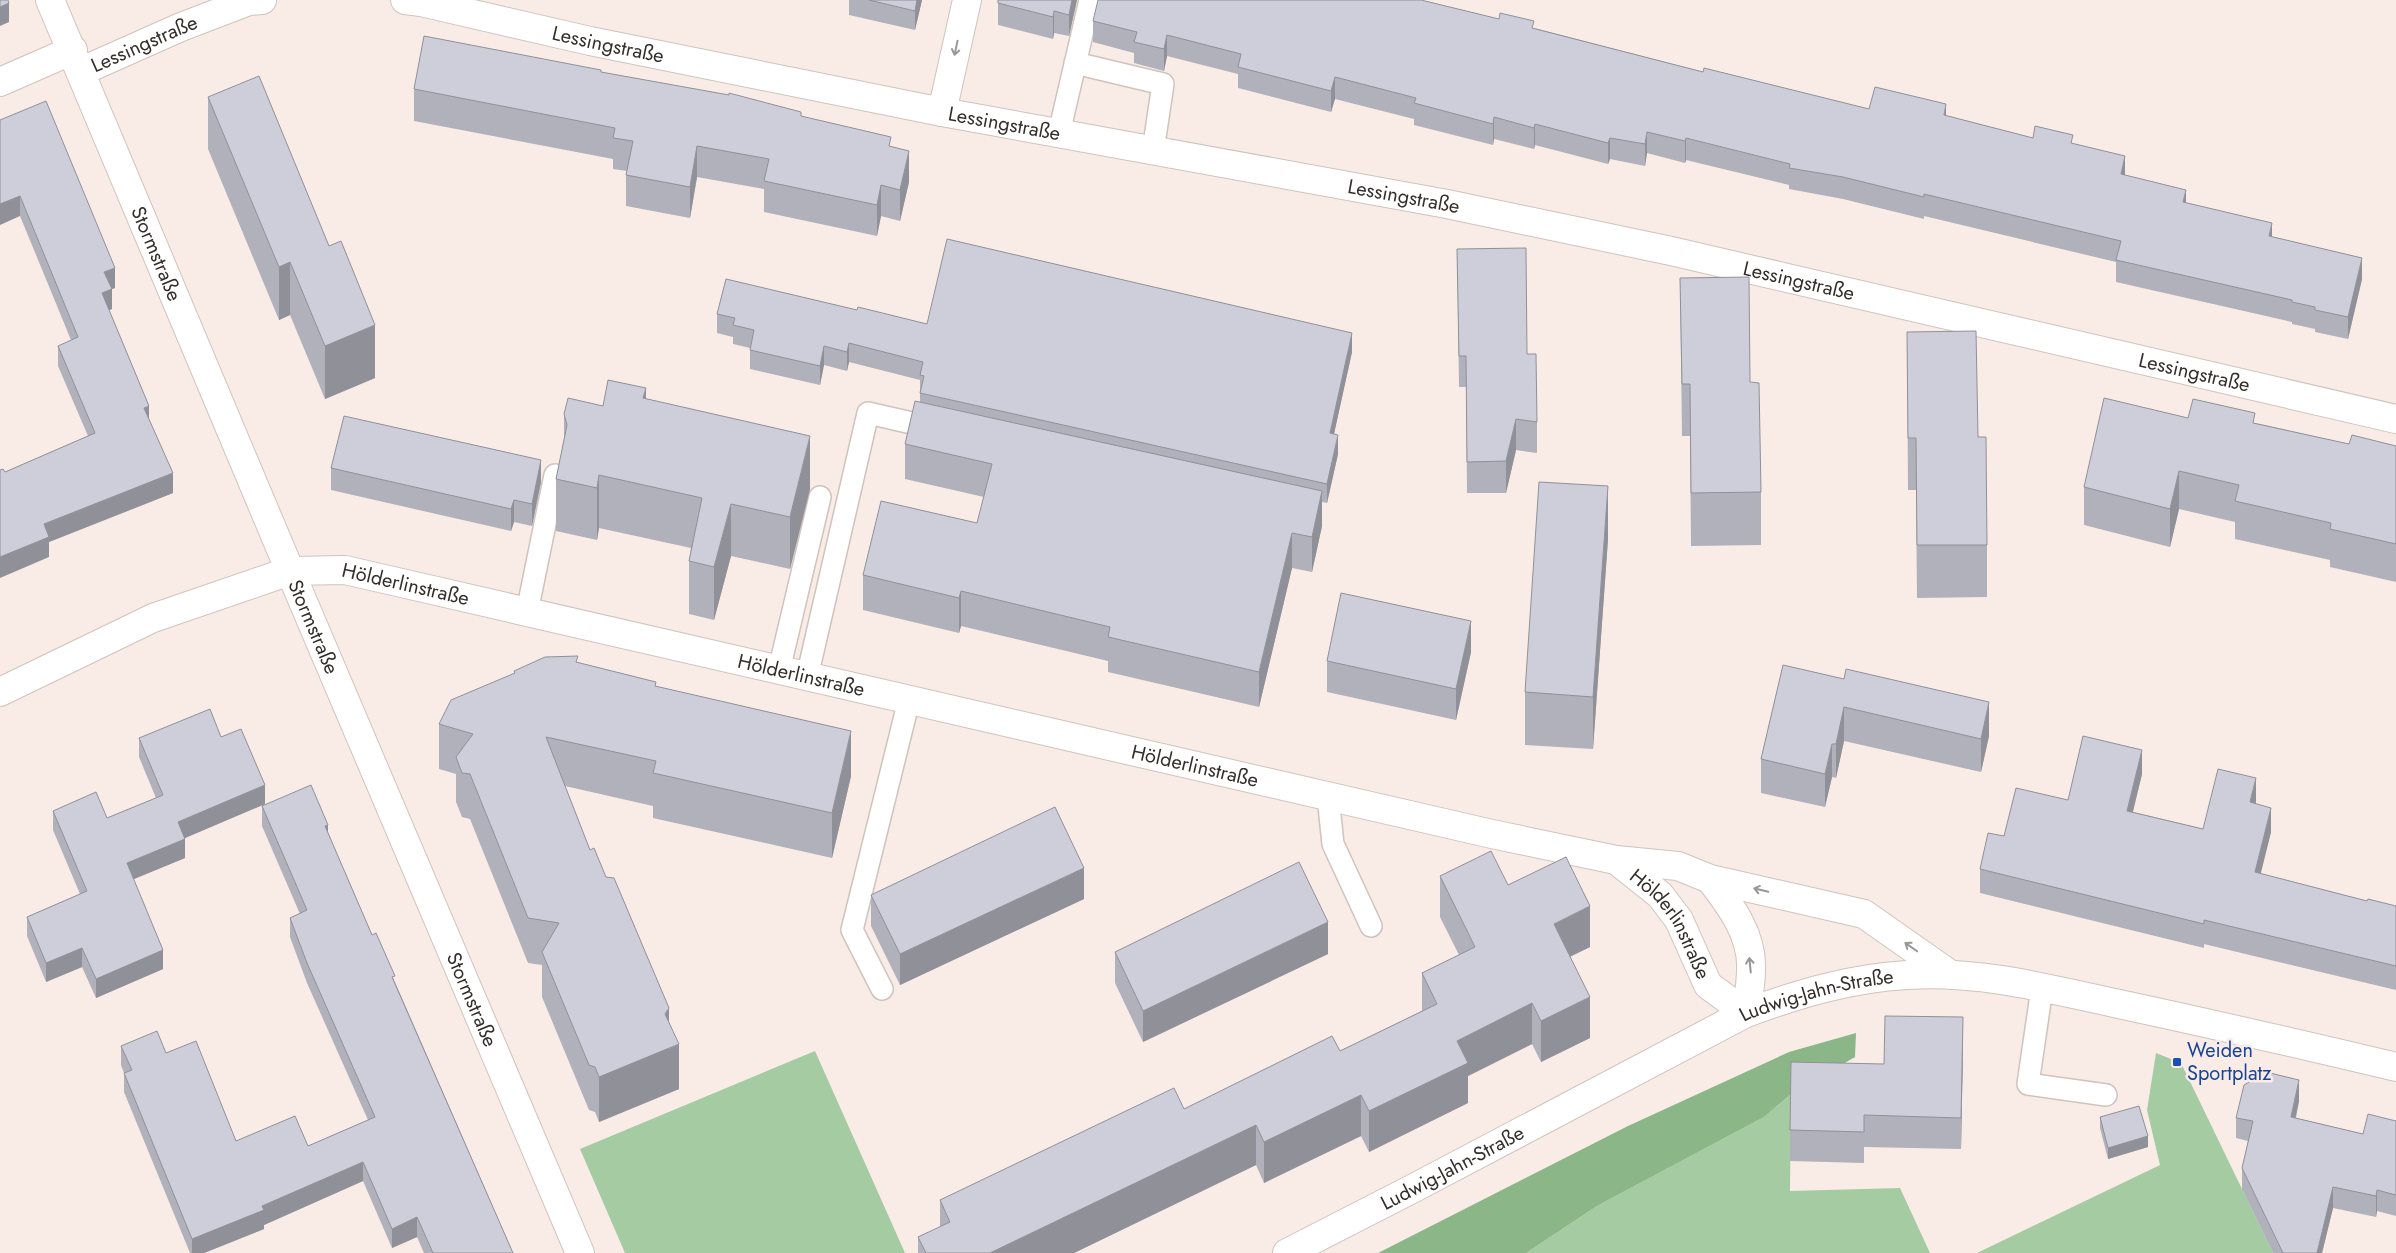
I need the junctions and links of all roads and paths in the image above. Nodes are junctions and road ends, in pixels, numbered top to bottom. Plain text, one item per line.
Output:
1 (50, 0) edge
2 (262, 0) edge
3 (405, 0) edge
4 (967, 0) edge
5 (1090, 0) edge
6 (77, 61) junction
7 (1075, 63) junction
8 (0, 82) edge
9 (942, 112) junction
10 (1059, 133) junction
11 (1153, 150) junction
12 (2396, 420) edge
13 (954, 432) edge
14 (555, 475) edge
15 (820, 497) dead end
16 (290, 571) junction
17 (527, 612) junction
18 (779, 670) junction
19 (807, 677) junction
20 (0, 692) edge
21 (909, 700) junction
22 (1328, 797) junction
23 (1616, 860) junction
24 (1710, 879) junction
25 (1371, 926) dead end
26 (1951, 974) junction
27 (2042, 988) junction
28 (882, 989) dead end
29 (1746, 1013) junction
30 (2396, 1067) edge
31 (2106, 1095) dead end
32 (580, 1253) edge
33 (1287, 1253) edge

1 - 6 street, Stormstraße
2 - 6 street, Lessingstraße
3 - 9 street, Lessingstraße
4 -> 9 street
5 - 7 lane
6 - 8 street, Lessingstraße
6 - 16 street, Stormstraße
7 - 10 lane
7 - 11 lane
9 - 10 street, Lessingstraße
10 - 11 street, Lessingstraße
11 - 12 street, Lessingstraße
13 - 19 lane
14 - 17 lane
15 - 18 lane
16 - 17 street, Hölderlinstraße
16 - 20 street, Hölderlinstraße
16 - 32 street, Stormstraße
17 - 18 street, Hölderlinstraße
18 - 19 street, Hölderlinstraße
19 - 21 street, Hölderlinstraße
21 - 22 street, Hölderlinstraße
21 - 28 lane
22 - 23 street, Hölderlinstraße
22 - 25 lane
23 - 24 street, Hölderlinstraße
23 - 29 street, Hölderlinstraße
26 -> 24 street, Hölderlinstraße
29 -> 24 street
26 - 27 street, Ludwig-Jahn-Straße
26 - 29 street, Ludwig-Jahn-Straße
27 - 30 street, Ludwig-Jahn-Straße
27 - 31 lane
29 - 33 street, Ludwig-Jahn-Straße

